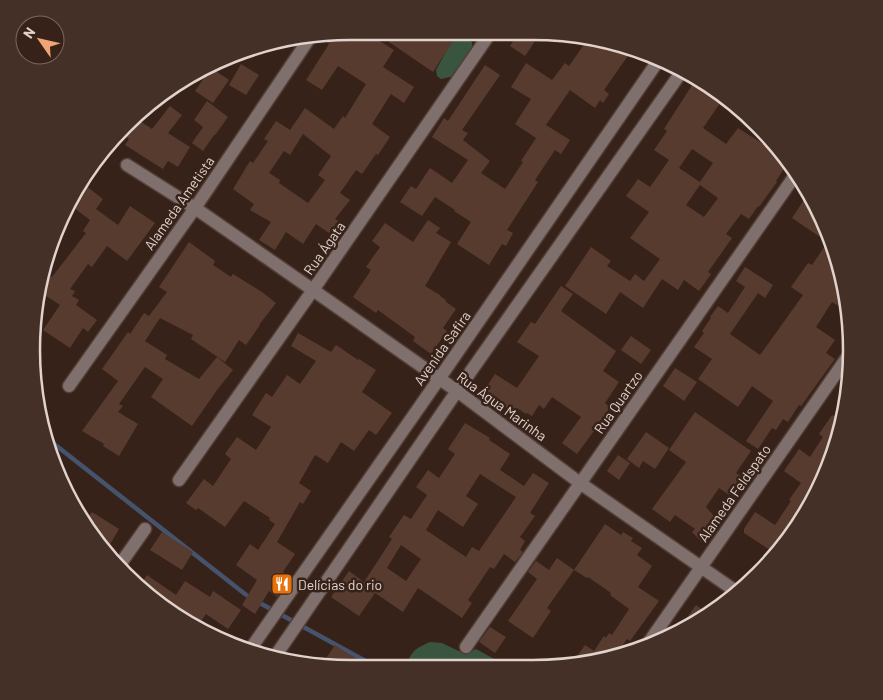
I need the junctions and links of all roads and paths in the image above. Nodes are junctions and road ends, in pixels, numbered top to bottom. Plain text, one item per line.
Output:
1 (485, 40) edge
2 (306, 44) edge
3 (655, 65) edge
4 (678, 77) edge
5 (127, 166) dead end
6 (792, 180) edge
7 (195, 208) junction
8 (313, 290) junction
9 (842, 364) edge
10 (439, 379) junction
11 (69, 386) dead end
12 (457, 391) junction
13 (179, 480) dead end
14 (580, 483) junction
15 (145, 529) dead end
16 (124, 561) edge
17 (701, 567) junction
18 (731, 588) edge
19 (654, 635) edge
20 (253, 645) edge
21 (466, 647) dead end
22 (279, 651) edge

1 - 8 street, Rua Ágata
2 - 7 street, Alameda Ametista
3 - 10 street, Avenida Safira
4 - 12 street
5 - 7 street, Rua Água Marinha
6 - 14 street, Rua Quartzo
7 - 8 street, Rua Água Marinha
7 - 11 street, Alameda Ametista
8 - 10 street, Rua Água Marinha
8 - 13 street, Rua Ágata
9 - 17 street, Alameda Feldspato
10 - 12 street, Rua Água Marinha
10 - 20 street, Avenida Safira
12 - 14 street, Rua Água Marinha
12 - 22 street
14 - 17 street, Rua Água Marinha
14 - 21 street, Rua Quartzo
15 - 16 street
17 - 18 street, Rua Água Marinha
17 - 19 street, Alameda Feldspato

